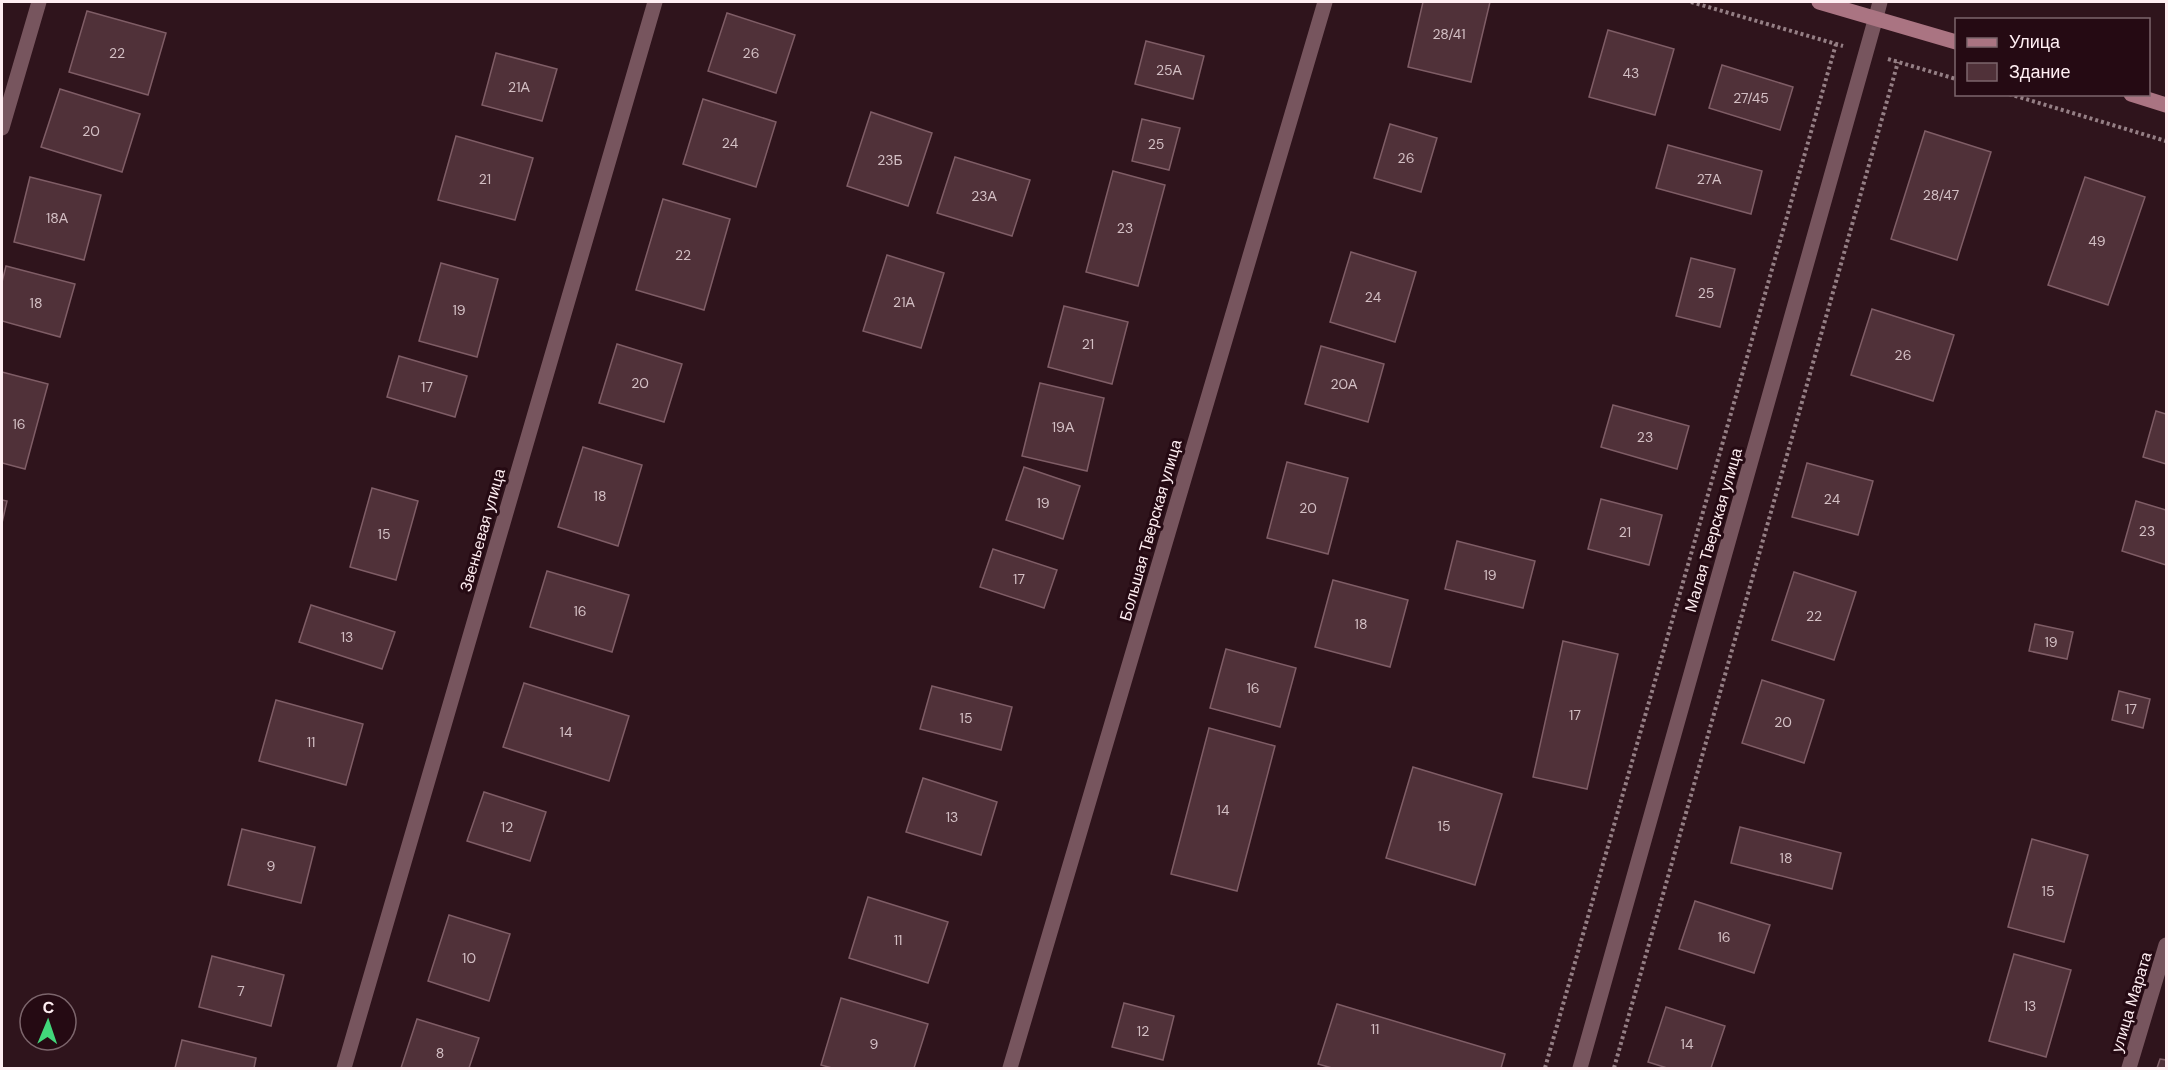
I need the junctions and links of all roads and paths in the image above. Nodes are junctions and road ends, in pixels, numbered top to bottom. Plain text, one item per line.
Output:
1 (39, 2) edge
2 (655, 2) edge
3 (1325, 2) edge
4 (1691, 2) edge
5 (1819, 2) edge
6 (1880, 2) edge
7 (1876, 17) junction
8 (1955, 42) edge
9 (1836, 44) junction
10 (1867, 53) junction
11 (1898, 62) junction
12 (1955, 79) edge
13 (2016, 96) edge
14 (2137, 96) edge
15 (2166, 105) edge
16 (2, 128) edge
17 (2166, 141) edge
18 (2166, 945) edge
19 (344, 1068) edge
20 (1010, 1068) edge
21 (1545, 1068) edge
22 (1580, 1068) edge
23 (1614, 1068) edge
24 (2129, 1068) edge

1 - 16 street
2 - 19 street, Звеньевая улица
3 - 20 street, Большая Тверская улица
4 - 9 path
5 - 7 main road
6 - 7 street, Малая Тверская улица
7 - 8 main road
7 - 10 street, Малая Тверская улица
9 - 10 path
9 - 21 path
10 - 11 path
10 - 22 street, Малая Тверская улица
11 - 12 path
11 - 23 path
13 - 17 path
14 - 15 main road
18 - 24 street, улица Марата

